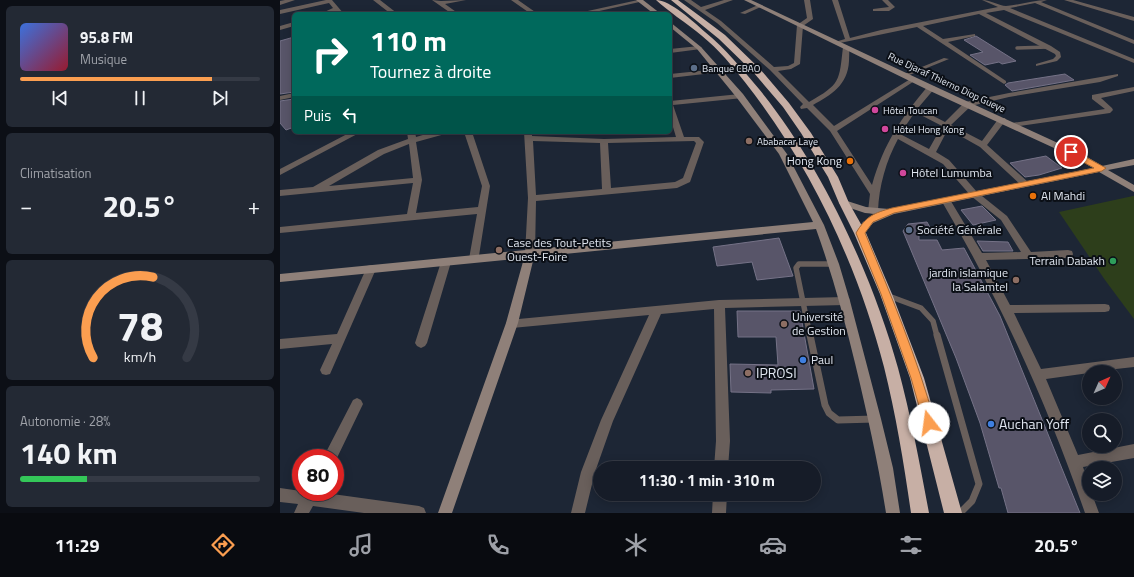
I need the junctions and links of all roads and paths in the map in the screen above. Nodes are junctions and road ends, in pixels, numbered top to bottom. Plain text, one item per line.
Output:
1 (292, 0) edge
2 (329, 0) edge
3 (376, 0) edge
4 (463, 0) edge
5 (516, 0) edge
6 (659, 0) edge
7 (674, 0) edge
8 (687, 0) edge
9 (730, 0) edge
10 (747, 0) edge
11 (807, 0) edge
12 (835, 0) edge
13 (885, 0) edge
14 (985, 0) edge
15 (1044, 0) edge
16 (1067, 0) edge
17 (640, 1) edge
18 (280, 2) edge
19 (437, 2) edge
20 (1036, 2) junction
21 (760, 6) junction
22 (1006, 8) junction
23 (702, 9) junction
24 (875, 10) dead end
25 (280, 12) edge
26 (293, 12) edge
27 (339, 12) edge
28 (392, 12) edge
29 (453, 12) edge
30 (532, 12) edge
31 (587, 12) edge
32 (655, 12) edge
33 (743, 13) dead end
34 (981, 13) junction
35 (1134, 18) edge
36 (292, 25) edge
37 (800, 25) junction
38 (918, 25) junction
39 (672, 26) edge
40 (280, 28) edge
41 (973, 35) dead end
42 (848, 40) junction
43 (942, 41) junction
44 (1134, 42) edge
45 (837, 43) junction
46 (846, 47) junction
47 (1049, 47) junction
48 (699, 48) junction
49 (1017, 48) dead end
50 (672, 51) edge
51 (946, 59) dead end
52 (1134, 61) edge
53 (1038, 65) dead end
54 (772, 69) junction
55 (719, 71) junction
56 (905, 75) junction
57 (1116, 75) dead end
58 (672, 76) edge
59 (914, 79) junction
60 (1004, 82) dead end
61 (931, 88) junction
62 (1134, 89) edge
63 (292, 95) edge
64 (740, 96) junction
65 (280, 98) edge
66 (672, 103) edge
67 (968, 104) junction
68 (805, 106) junction
69 (913, 108) junction
70 (672, 112) edge
71 (1002, 120) junction
72 (946, 125) junction
73 (1012, 125) junction
74 (832, 130) junction
75 (353, 134) edge
76 (427, 134) edge
77 (469, 134) edge
78 (529, 135) edge
79 (896, 135) junction
80 (412, 136) edge
81 (682, 139) junction
82 (604, 141) junction
83 (983, 145) junction
84 (931, 153) junction
85 (1134, 162) edge
86 (1102, 168) junction
87 (280, 172) edge
88 (418, 180) junction
89 (1025, 184) junction
90 (316, 189) junction
91 (1134, 189) edge
92 (607, 191) junction
93 (280, 192) edge
94 (874, 194) junction
95 (974, 194) junction
96 (532, 198) junction
97 (946, 200) junction
98 (844, 203) junction
99 (482, 210) junction
100 (873, 211) junction
101 (892, 211) junction
102 (411, 217) junction
103 (819, 225) junction
104 (280, 230) edge
105 (860, 233) junction
106 (530, 254) junction
107 (1068, 254) dead end
108 (1028, 255) junction
109 (980, 257) junction
110 (474, 259) junction
111 (446, 262) junction
112 (834, 264) junction
113 (371, 269) junction
114 (280, 278) edge
115 (886, 294) junction
116 (845, 301) junction
117 (802, 302) junction
118 (719, 304) junction
119 (1105, 308) dead end
120 (656, 309) junction
121 (1007, 309) junction
122 (512, 323) junction
123 (340, 338) junction
124 (421, 343) dead end
125 (280, 344) edge
126 (1134, 362) edge
127 (326, 370) dead end
128 (1039, 376) junction
129 (357, 404) dead end
130 (875, 419) junction
131 (334, 449) edge
132 (1134, 451) edge
133 (721, 461) edge
134 (1075, 462) junction
135 (280, 495) edge
136 (292, 495) edge
137 (344, 500) edge
138 (308, 501) edge
139 (720, 501) edge
140 (301, 513) edge
141 (419, 513) edge
142 (445, 513) edge
143 (578, 513) edge
144 (719, 513) edge
145 (893, 513) edge
146 (920, 513) edge
147 (953, 513) edge
148 (960, 513) edge
149 (1092, 513) edge

1 - 18 street
2 - 26 street
2 - 27 street
3 - 28 street
4 - 19 street
5 - 30 street
6 - 146 highway
7 - 98 highway
8 - 23 street
9 - 23 street
10 - 21 street, Rue Djaraf Thierno Diop Gueye
11 - 37 street
12 - 42 street
13 - 24 street
14 - 22 street
15 - 20 street
16 - 35 street
17 - 31 street
17 - 32 street
19 - 29 street
20 - 22 street
20 - 44 street
21 - 33 street
21 - 37 street, Rue Djaraf Thierno Diop Gueye
22 - 34 street
22 - 52 street
23 - 54 street
25 - 26 street
34 - 38 street
34 - 47 street
36 - 40 street
37 - 45 street, Rue Djaraf Thierno Diop Gueye
37 - 54 street
38 - 42 street
38 - 43 street
39 - 48 street
41 - 43 street
42 - 45 street
43 - 60 street
45 - 46 street, Rue Djaraf Thierno Diop Gueye
46 - 56 street, Rue Djaraf Thierno Diop Gueye
46 - 68 street
47 - 49 lane
47 - 53 street
48 - 50 street
48 - 55 street
51 - 56 street
54 - 68 street
55 - 58 street
55 - 64 street
56 - 59 street, Rue Djaraf Thierno Diop Gueye
57 - 67 street
59 - 61 street, Rue Djaraf Thierno Diop Gueye
59 - 74 street
61 - 67 street, Rue Djaraf Thierno Diop Gueye
61 - 69 street
62 - 73 street
63 - 65 street
64 - 66 street
64 - 103 street
67 - 71 street, Rue Djaraf Thierno Diop Gueye
67 - 72 street
68 - 74 street
69 - 72 street
69 - 79 street
70 - 81 street
71 - 73 street, Rue Djaraf Thierno Diop Gueye
71 - 83 street
72 - 83 street
72 - 84 street
73 - 86 street, Rue Djaraf Thierno Diop Gueye
74 - 94 street
75 - 87 street
76 - 80 street
77 - 99 street
78 - 82 street
78 - 96 street
79 - 84 street
79 - 94 street
80 - 88 street
80 - 90 street
81 - 82 street
81 - 92 street
82 - 92 street
83 - 89 street
84 - 95 street
85 - 86 street
86 - 89 street
86 - 91 street, Rue Djaraf Thierno Diop Gueye
88 - 90 street
88 - 102 street
89 - 95 street
90 - 93 street
92 - 96 street
94 - 100 street
95 - 97 street
95 - 108 street
96 - 106 street
97 - 101 street
97 - 109 street
98 - 100 street
98 - 105 highway
99 - 102 street
99 - 110 street
100 - 101 street
101 - 105 street
102 - 104 street
103 - 106 street
103 - 112 street
105 - 115 highway
106 - 110 street
106 - 122 street
107 - 108 street
108 - 109 street
109 - 121 street
110 - 111 street
111 - 113 street
111 - 124 street
112 - 116 street
112 - 117 lane
113 - 114 street
113 - 123 street
115 - 147 highway
115 - 148 lane
116 - 117 street
116 - 130 street
117 - 118 street
117 - 130 lane
118 - 120 street
118 - 133 street
119 - 121 street
120 - 122 street
120 - 143 street
121 - 128 street
122 - 142 street
123 - 125 street
123 - 127 street
126 - 128 street
128 - 134 street
129 - 131 street
130 - 145 street
132 - 134 street
134 - 149 street
135 - 136 street
137 - 141 street
138 - 140 street
139 - 144 street

